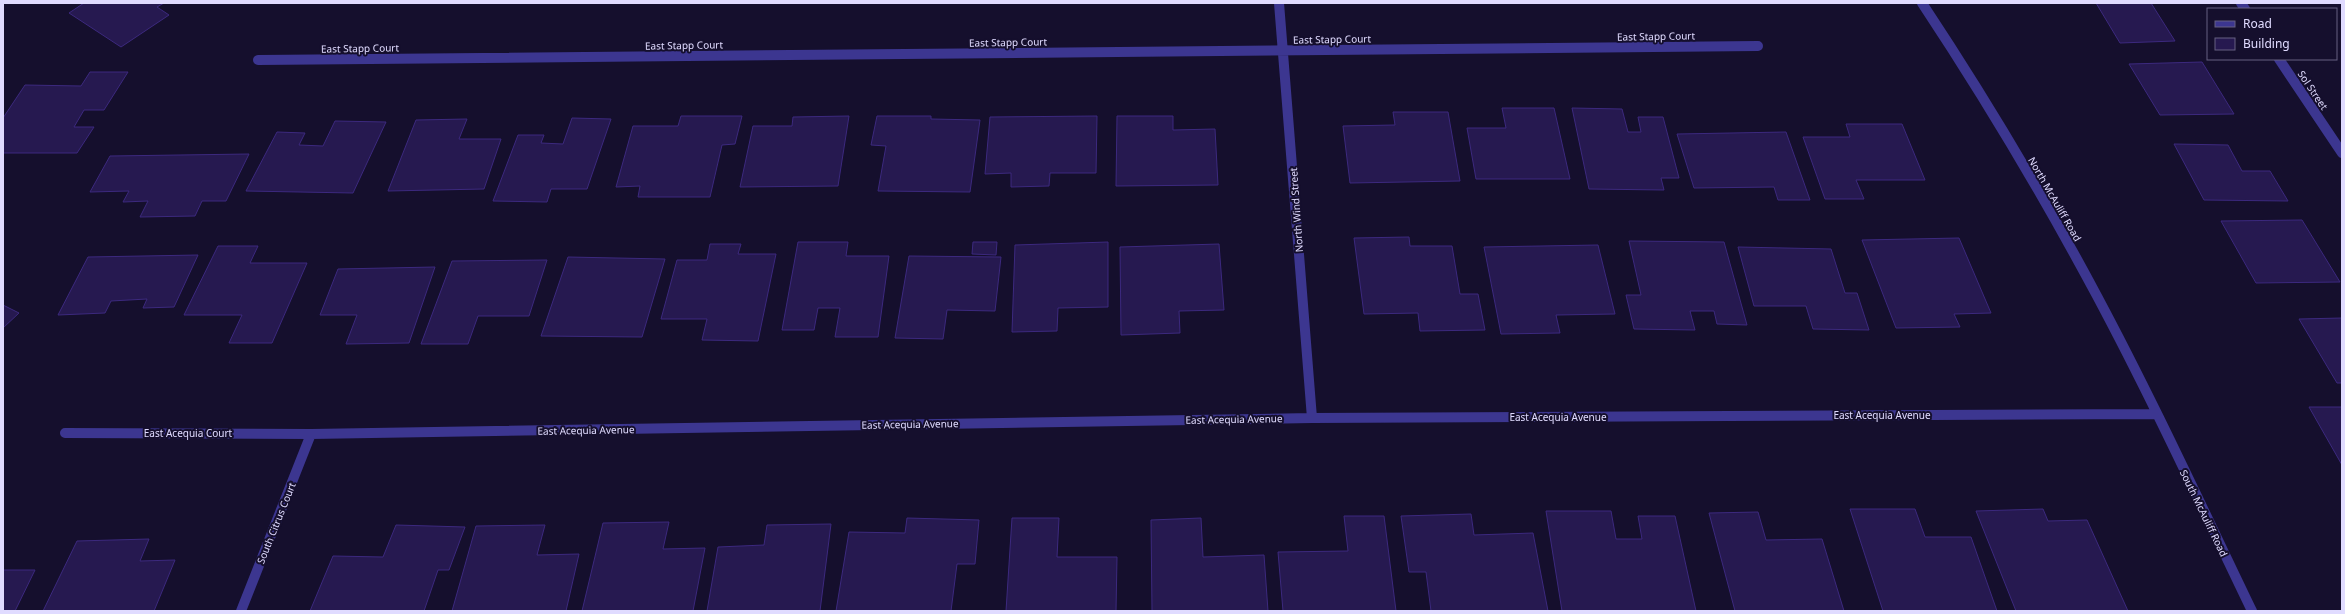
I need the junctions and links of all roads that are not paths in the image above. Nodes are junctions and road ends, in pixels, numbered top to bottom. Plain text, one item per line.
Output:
1 (1279, 3) edge
2 (1922, 3) edge
3 (1758, 46) dead end
4 (1283, 50) junction
5 (258, 60) dead end
6 (2279, 60) edge
7 (2342, 153) edge
8 (2156, 414) junction
9 (1312, 418) junction
10 (65, 433) dead end
11 (311, 434) junction
12 (241, 611) edge
13 (2252, 611) edge

1 - 4 street, North Wind Street
2 - 8 street, North McAuliff Road
3 - 4 street, East Stapp Court
4 - 5 street, East Stapp Court
4 - 9 street, North Wind Street
6 - 7 street, Sol Street
8 - 9 street, East Acequia Avenue
8 - 13 street, South McAuliff Road
9 - 11 street, East Acequia Avenue
10 - 11 street, East Acequia Court
11 - 12 street, South Citrus Court

